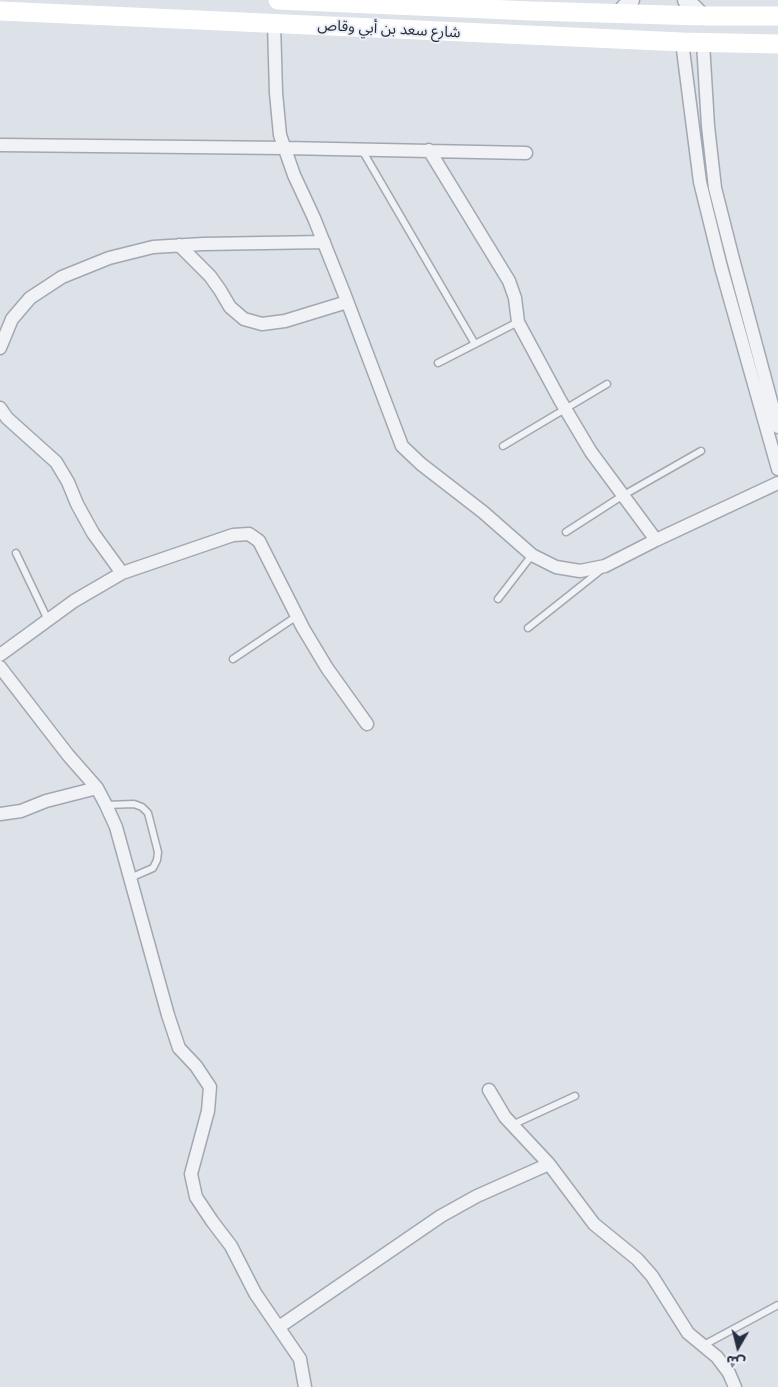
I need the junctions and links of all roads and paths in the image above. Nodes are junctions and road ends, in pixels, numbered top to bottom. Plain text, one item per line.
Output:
1 (278, 0) edge
2 (686, 0) edge
3 (513, 4) dead end
4 (625, 6) edge
5 (532, 11) junction
6 (0, 12) edge
7 (702, 16) junction
8 (778, 16) edge
9 (274, 24) junction
10 (682, 42) junction
11 (703, 42) junction
12 (778, 44) edge
13 (706, 98) junction
14 (690, 99) junction
15 (0, 146) edge
16 (285, 148) junction
17 (362, 149) junction
18 (429, 150) junction
19 (526, 153) dead end
20 (324, 242) junction
21 (179, 246) junction
22 (347, 302) junction
23 (518, 322) junction
24 (2, 331) edge
25 (475, 344) junction
26 (0, 348) edge
27 (438, 363) dead end
28 (607, 384) dead end
29 (0, 408) edge
30 (565, 409) junction
31 (778, 427) edge
32 (504, 446) dead end
33 (701, 450) dead end
34 (778, 468) edge
35 (778, 482) edge
36 (622, 496) junction
37 (566, 532) dead end
38 (656, 540) junction
39 (16, 552) dead end
40 (532, 555) junction
41 (605, 566) junction
42 (122, 573) junction
43 (498, 599) dead end
44 (297, 616) junction
45 (48, 620) junction
46 (528, 628) dead end
47 (0, 655) edge
48 (233, 659) dead end
49 (0, 668) edge
50 (368, 724) dead end
51 (97, 788) junction
52 (106, 804) junction
53 (0, 814) edge
54 (130, 878) junction
55 (489, 1090) dead end
56 (575, 1096) dead end
57 (512, 1125) junction
58 (549, 1164) junction
59 (778, 1305) edge
60 (279, 1327) junction
61 (702, 1346) junction
62 (305, 1387) edge
63 (735, 1387) edge

1 - 5 main road, شارع سعد بن أبي وقاص
2 - 7 street
3 - 5 lane
4 - 5 main road, شارع سعد بن أبي وقاص
4 - 7 main road, شارع سعد بن أبي وقاص
6 - 9 main road, شارع سعد بن أبي وقاص
7 - 8 main road, شارع سعد بن أبي وقاص
9 - 10 main road, شارع سعد بن أبي وقاص
9 - 16 street
10 - 11 main road, شارع سعد بن أبي وقاص
10 - 14 street
11 - 12 main road, شارع سعد بن أبي وقاص
11 - 13 street
13 - 14 street
13 - 31 street
14 - 34 street
15 - 16 street
16 - 17 street
16 - 20 street
17 - 18 street
17 - 25 lane
18 - 19 street
18 - 23 street
20 - 21 street
20 - 22 street
21 - 22 street
21 - 24 street
22 - 40 street
23 - 25 lane
23 - 30 street
24 - 26 street
25 - 27 lane
28 - 30 lane
29 - 42 street
30 - 32 lane
30 - 36 street
33 - 36 lane
35 - 38 street
36 - 37 lane
36 - 38 street
38 - 41 street
39 - 45 lane
40 - 41 street
40 - 43 lane
41 - 46 lane
42 - 44 street
42 - 45 street
44 - 48 lane
44 - 50 street
45 - 47 street
49 - 51 street
51 - 52 street
51 - 53 street
52 - 54 street
52 - 54 lane
54 - 60 street
55 - 57 street
56 - 57 lane
57 - 58 street
58 - 60 street
58 - 61 street
59 - 61 lane
60 - 62 street
61 - 63 street

